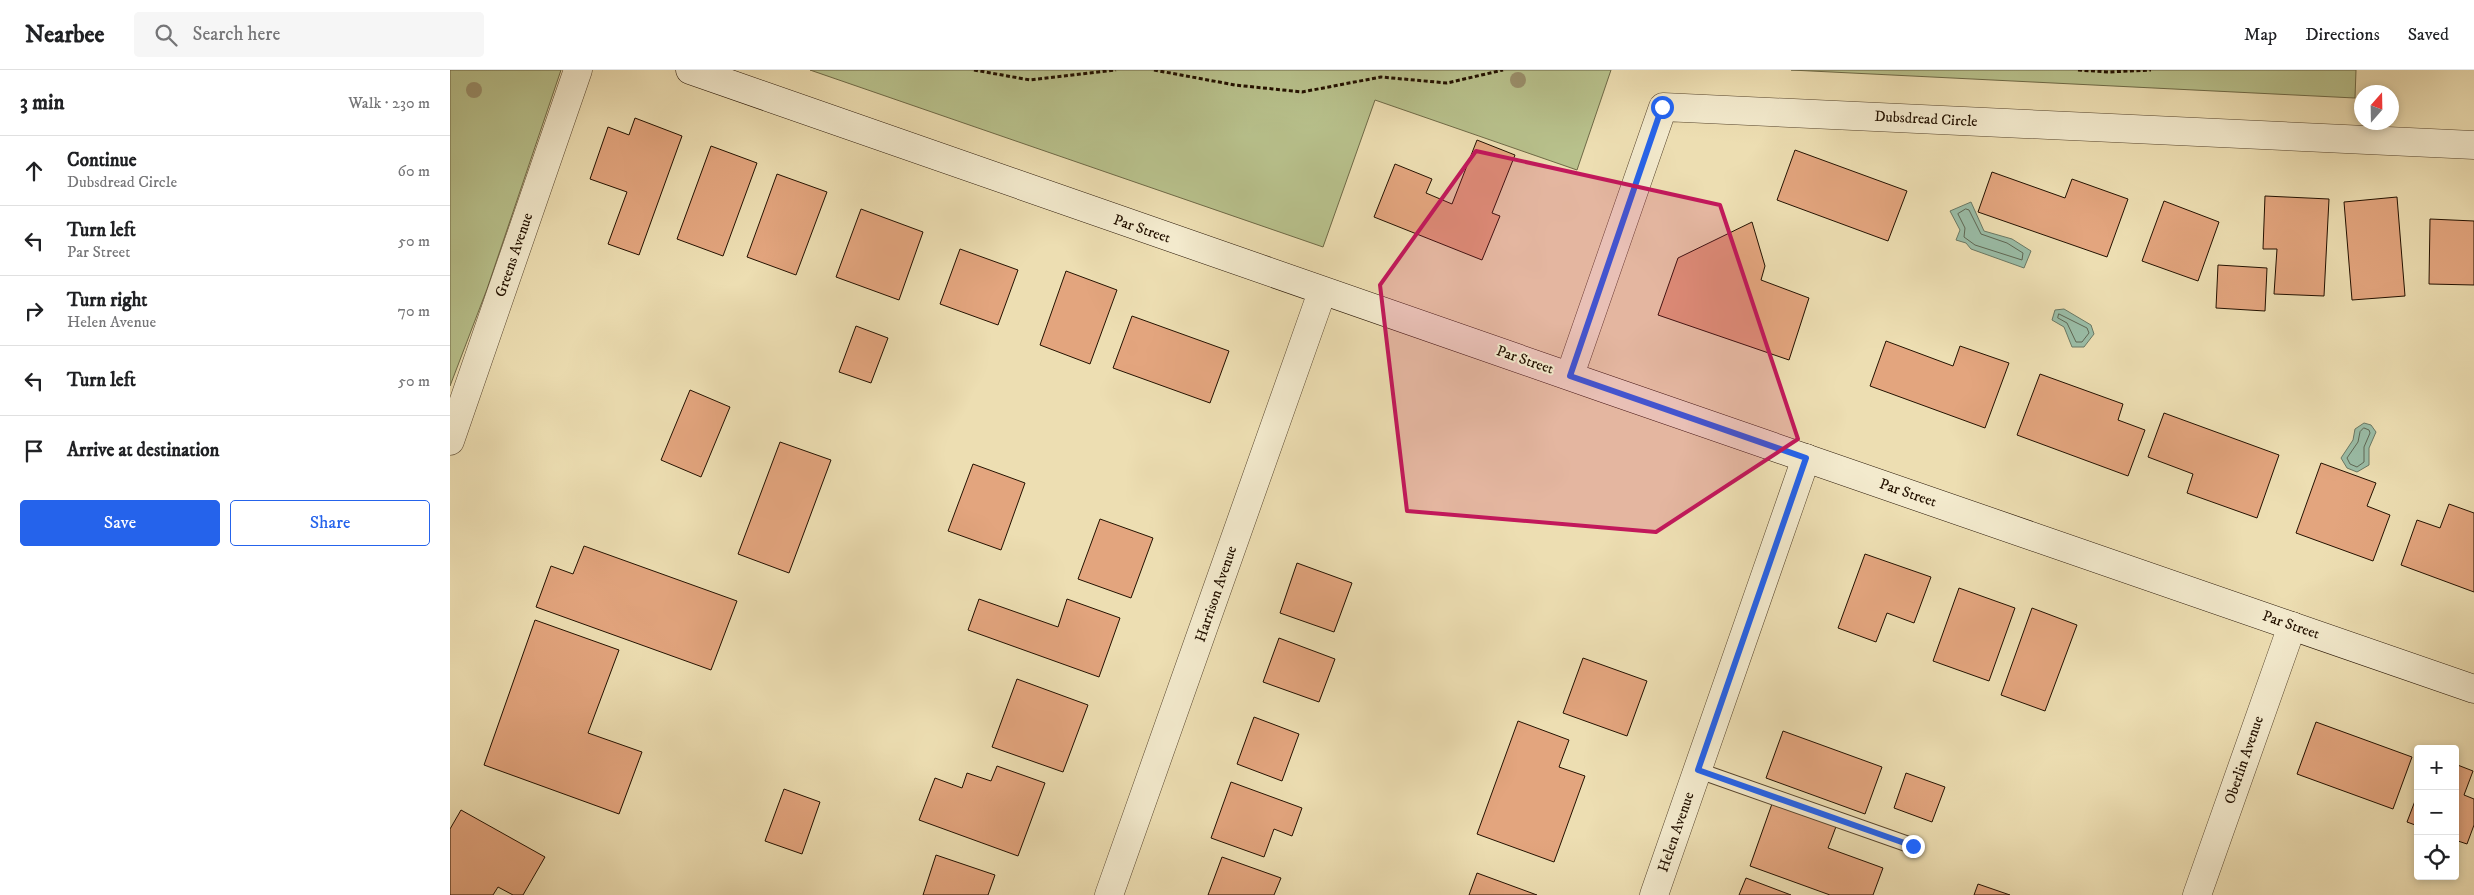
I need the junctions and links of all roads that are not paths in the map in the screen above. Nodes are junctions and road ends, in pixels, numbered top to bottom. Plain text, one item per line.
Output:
1 (578, 70) edge
2 (690, 70) edge
3 (2474, 145) edge
4 (1322, 292) junction
5 (1570, 376) junction
6 (450, 441) edge
7 (1806, 458) junction
8 (2292, 626) junction
9 (2474, 689) edge
10 (1698, 770) junction
11 (1913, 846) dead end
12 (1109, 895) edge
13 (1654, 895) edge
14 (2197, 895) edge

1 - 6 street, Greens Avenue
2 - 4 street, Par Street
3 - 5 street, Dubsdread Circle
4 - 5 street, Par Street
4 - 12 street, Harrison Avenue
5 - 7 street, Par Street
7 - 8 street, Par Street
7 - 10 street, Helen Avenue
8 - 9 street, Par Street
8 - 14 street, Oberlin Avenue
10 - 11 lane
10 - 13 street, Helen Avenue

